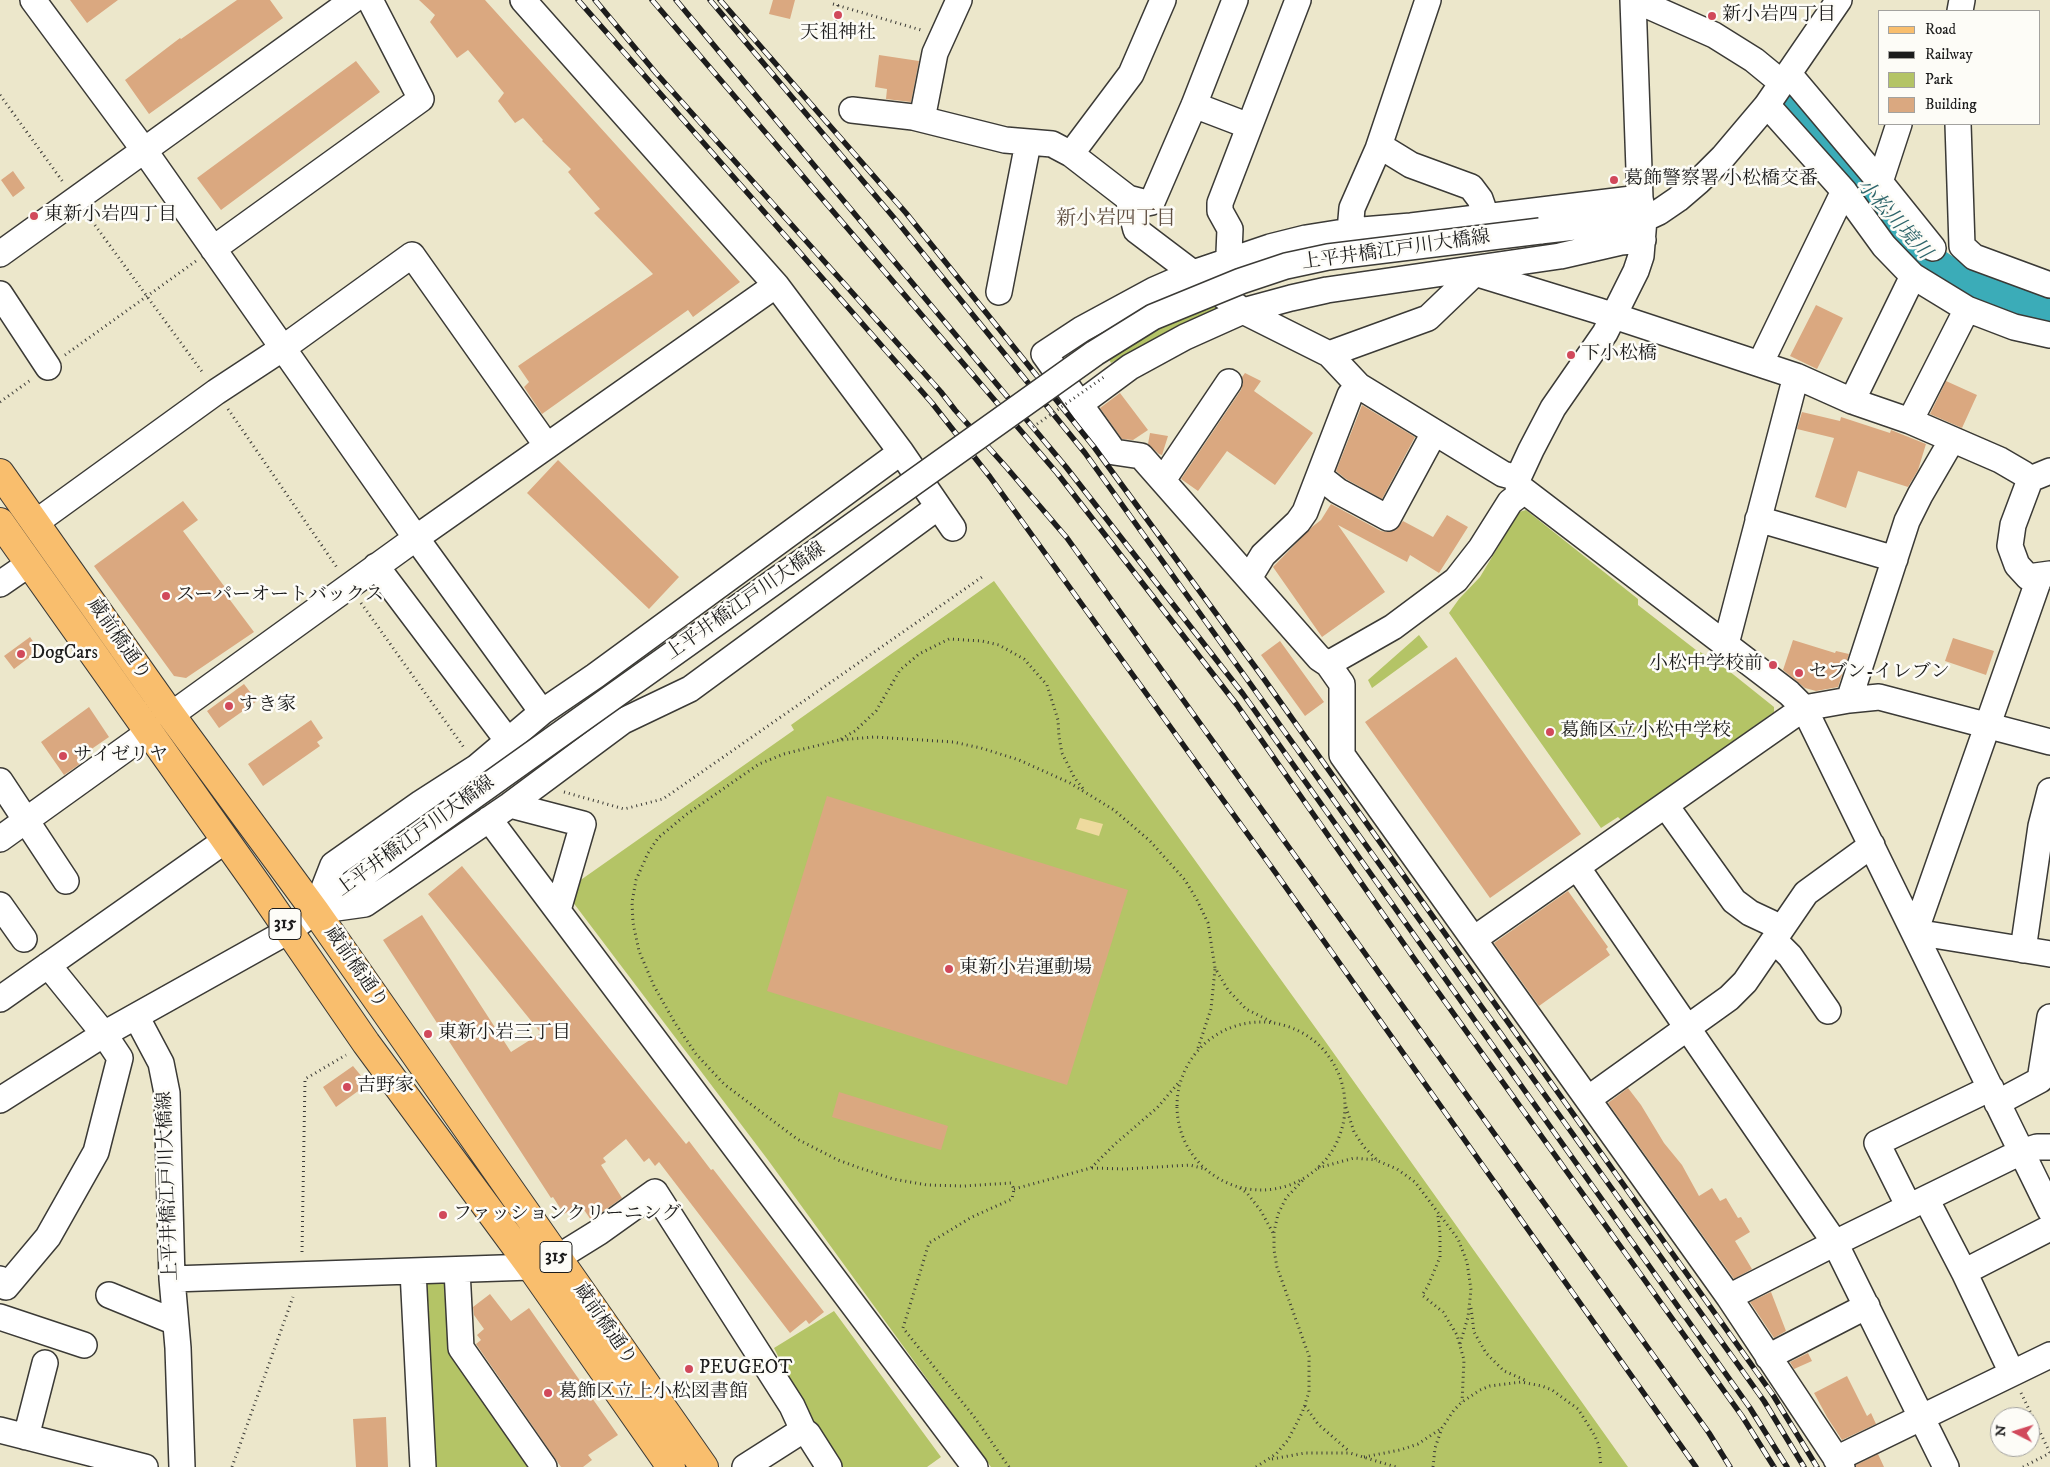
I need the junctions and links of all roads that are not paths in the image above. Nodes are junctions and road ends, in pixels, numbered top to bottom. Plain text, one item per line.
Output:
1 (33, 0) edge
2 (353, 0) edge
3 (370, 0) edge
4 (524, 0) edge
5 (959, 0) edge
6 (1163, 0) edge
7 (1235, 0) edge
8 (1298, 0) edge
9 (1428, 0) edge
10 (1839, 0) edge
11 (1645, 2) edge
12 (1786, 79) junction
13 (1194, 105) junction
14 (1767, 105) junction
15 (852, 110) dead end
16 (925, 120) junction
17 (1898, 125) edge
18 (1958, 125) edge
19 (1249, 126) junction
20 (1028, 143) junction
21 (1380, 146) junction
22 (144, 150) junction
23 (1071, 154) junction
24 (1880, 182) junction
25 (1844, 191) junction
26 (1128, 198) junction
27 (1486, 216) junction
28 (1642, 219) junction
29 (1350, 231) junction
30 (1933, 248) dead end
31 (213, 249) junction
32 (0, 254) edge
33 (1232, 260) junction
34 (1469, 272) junction
35 (1193, 273) junction
36 (1914, 276) junction
37 (776, 285) junction
38 (2050, 285) edge
39 (999, 292) dead end
40 (0, 294) edge
41 (1967, 309) junction
42 (1243, 311) junction
43 (1614, 317) junction
44 (2050, 334) edge
45 (283, 348) junction
46 (1329, 354) junction
47 (1760, 364) junction
48 (48, 367) road end
49 (1796, 376) junction
50 (1229, 382) dead end
51 (1358, 386) junction
52 (1852, 401) junction
53 (1075, 403) junction
54 (1910, 421) junction
55 (1434, 433) junction
56 (1952, 440) junction
57 (547, 446) junction
58 (901, 452) junction
59 (0, 473) edge
60 (1319, 476) junction
61 (2039, 476) edge
62 (1163, 480) junction
63 (1521, 485) junction
64 (938, 507) junction
65 (1758, 519) junction
66 (0, 522) edge
67 (36, 523) junction
68 (953, 528) dead end
69 (416, 538) junction
70 (1895, 559) junction
71 (29, 564) junction
72 (376, 566) junction
73 (2045, 575) edge
74 (1248, 578) junction
75 (0, 584) edge
76 (1726, 644) junction
77 (1328, 664) junction
78 (595, 676) junction
79 (1849, 700) junction
80 (1804, 708) junction
81 (542, 712) junction
82 (171, 715) junction
83 (623, 721) junction
84 (1987, 727) junction
85 (149, 732) junction
86 (508, 741) junction
87 (2050, 742) edge
88 (0, 781) edge
89 (2050, 791) edge
90 (510, 805) junction
91 (1666, 806) junction
92 (489, 819) junction
93 (26, 820) junction
94 (0, 839) edge
95 (226, 840) junction
96 (1872, 845) junction
97 (1577, 867) junction
98 (66, 881) dead end
99 (0, 905) edge
100 (558, 910) junction
101 (315, 911) junction
102 (290, 930) junction
103 (1915, 932) junction
104 (1778, 934) junction
105 (24, 938) dead end
106 (1474, 939) junction
107 (2023, 950) junction
108 (2050, 954) edge
109 (48, 965) junction
110 (0, 999) edge
111 (1828, 1011) dead end
112 (136, 1016) junction
113 (2050, 1017) edge
114 (1687, 1027) junction
115 (104, 1034) junction
116 (1994, 1096) junction
117 (1588, 1099) junction
118 (0, 1100) edge
119 (2050, 1147) edge
120 (2021, 1152) junction
121 (1917, 1203) junction
122 (2050, 1210) edge
123 (2050, 1228) edge
124 (1835, 1243) junction
125 (557, 1258) junction
126 (531, 1267) junction
127 (457, 1270) junction
128 (413, 1271) junction
129 (1964, 1272) junction
130 (172, 1279) junction
131 (2, 1289) edge
132 (109, 1295) dead end
133 (1729, 1297) junction
134 (1867, 1306) junction
135 (0, 1317) edge
136 (175, 1322) junction
137 (84, 1345) dead end
138 (2050, 1355) edge
139 (1768, 1356) junction
140 (45, 1363) dead end
141 (2012, 1374) junction
142 (1921, 1416) junction
143 (0, 1430) edge
144 (803, 1430) junction
145 (26, 1437) junction
146 (1839, 1463) edge
147 (965, 1464) edge
148 (145, 1467) edge
149 (182, 1467) edge
150 (423, 1467) edge
151 (544, 1467) edge
152 (671, 1467) edge
153 (704, 1467) edge
154 (746, 1467) edge
155 (829, 1467) edge
156 (1946, 1467) edge

1 - 22 street
2 - 22 street
3 - 31 street
4 - 37 street
5 - 16 street
6 - 23 street
7 - 13 street
8 - 19 street
9 - 21 street
10 - 12 street, 上平井橋江戸川大橋線
11 - 12 street
11 - 28 street
12 - 14 street, 上平井橋江戸川大橋線
12 - 24 street
13 - 19 street
13 - 26 street
14 - 25 street
14 - 28 street, 上平井橋江戸川大橋線
15 - 16 street
16 - 20 street
17 - 24 street
18 - 38 street
19 - 33 street
20 - 23 street
20 - 39 street
21 - 27 street
21 - 29 street
22 - 31 street
22 - 32 street
23 - 26 street
24 - 30 street
25 - 36 street
25 - 47 street
26 - 35 street
27 - 28 street
27 - 29 street
28 - 34 street
28 - 43 street
28 - 101 street, 上平井橋江戸川大橋線, bridge
29 - 33 street
31 - 45 street
33 - 35 street
34 - 42 street
34 - 43 street
34 - 46 street
35 - 42 street
35 - 53 street
36 - 41 street
36 - 52 street
37 - 57 street
37 - 58 street
40 - 48 street
41 - 44 street
41 - 54 street
42 - 46 street
42 - 53 street
43 - 47 street
43 - 63 street
45 - 57 street
45 - 67 street
45 - 69 street
46 - 51 street
47 - 49 street
49 - 52 street
49 - 65 street
50 - 62 street
51 - 55 street
51 - 60 street
52 - 54 street
53 - 62 street
54 - 56 street
55 - 60 street
55 - 63 street
56 - 61 street
56 - 70 street
57 - 69 street
58 - 64 street
58 - 78 street
59 - 67 main road, 蔵前橋通り / 315
60 - 74 street
61 - 73 street
62 - 74 street
63 - 76 street
63 - 77 street
64 - 68 street
64 - 83 street
65 - 70 street
65 - 76 street
66 - 71 main road, 蔵前橋通り / 315
67 - 82 main road, 蔵前橋通り / 315
69 - 72 street
69 - 81 street
70 - 79 street
71 - 75 street
71 - 85 main road, 蔵前橋通り / 315
72 - 82 street
72 - 86 street
73 - 84 street
74 - 77 street
76 - 80 street
77 - 106 street
78 - 81 street
78 - 83 street
79 - 80 street
79 - 84 street
80 - 91 street
80 - 96 street
81 - 86 street
82 - 101 main road, 蔵前橋通り / 315
83 - 90 street
84 - 87 street
84 - 103 street
85 - 93 street
85 - 95 main road, 蔵前橋通り / 315
86 - 101 street
88 - 93 street
89 - 107 street
90 - 92 street
90 - 100 street
91 - 97 street
91 - 104 street
92 - 100 street
92 - 101 street
93 - 94 street
93 - 98 street
95 - 102 main road, 蔵前橋通り / 315
95 - 109 street
96 - 103 street
96 - 104 street
97 - 106 street
97 - 114 street
99 - 105 street
100 - 147 street
101 - 102 street, 上平井橋江戸川大橋線
101 - 125 main road, 蔵前橋通り / 315
102 - 112 street, 上平井橋江戸川大橋線
102 - 126 main road, 蔵前橋通り / 315
103 - 107 street
103 - 116 street
104 - 111 street
104 - 114 street
106 - 117 street
107 - 108 street
109 - 110 street
109 - 115 street
112 - 115 street
112 - 130 street, 上平井橋江戸川大橋線
113 - 116 street
114 - 117 street
114 - 124 street
115 - 118 street
115 - 131 street
116 - 120 street
116 - 121 street
117 - 133 street
119 - 120 street
120 - 121 street
120 - 122 street
121 - 124 street
121 - 129 street
123 - 129 street
124 - 133 street
124 - 134 street
125 - 144 street
125 - 153 main road, 蔵前橋通り / 315
126 - 127 street
126 - 152 main road, 蔵前橋通り / 315
127 - 128 street
127 - 151 street
128 - 130 street
128 - 150 street
129 - 141 street
130 - 136 street, 上平井橋江戸川大橋線
132 - 136 street
133 - 139 street
134 - 139 street
134 - 142 street
135 - 137 street
136 - 149 street, 上平井橋江戸川大橋線
138 - 141 street
139 - 146 street
140 - 145 street
141 - 142 street
142 - 146 street
142 - 156 street
143 - 145 street
144 - 154 street
144 - 155 street
145 - 148 street

